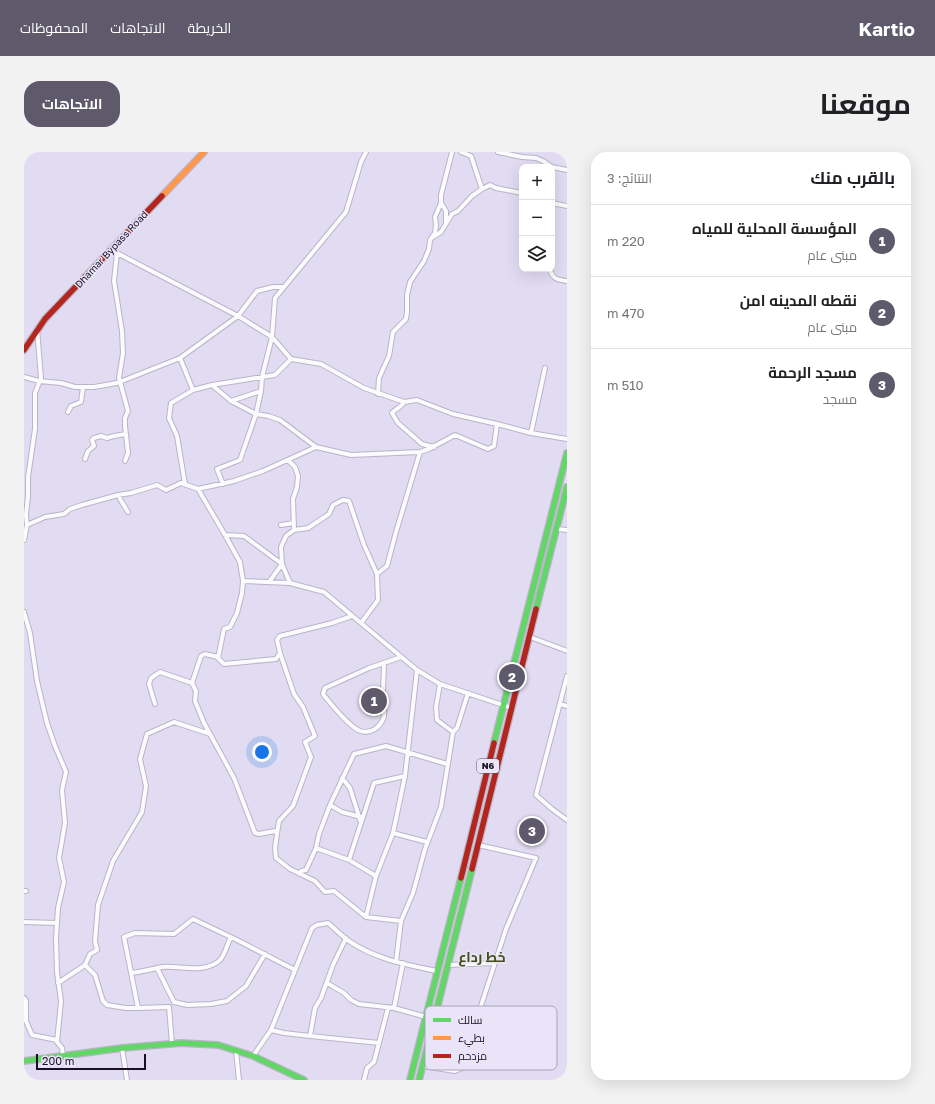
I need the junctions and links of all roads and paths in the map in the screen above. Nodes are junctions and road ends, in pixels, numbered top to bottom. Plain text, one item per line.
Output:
1 (204, 152) edge
2 (366, 152) edge
3 (452, 152) edge
4 (461, 152) edge
5 (498, 152) edge
6 (567, 170) edge
7 (482, 189) junction
8 (519, 192) edge
9 (441, 203) junction
10 (555, 204) edge
11 (567, 206) edge
12 (446, 224) junction
13 (432, 237) junction
14 (114, 247) junction
15 (117, 254) junction
16 (551, 272) edge
17 (567, 281) edge
18 (283, 287) junction
19 (238, 316) junction
20 (37, 329) junction
21 (272, 337) junction
22 (24, 350) edge
23 (180, 358) junction
24 (291, 359) junction
25 (545, 368) dead end
26 (262, 377) junction
27 (24, 378) edge
28 (39, 381) junction
29 (120, 382) junction
30 (212, 385) junction
31 (82, 387) junction
32 (193, 390) junction
33 (261, 391) junction
34 (378, 394) junction
35 (231, 401) junction
36 (404, 402) junction
37 (68, 412) dead end
38 (256, 414) junction
39 (497, 424) junction
40 (531, 433) junction
41 (126, 434) junction
42 (567, 439) edge
43 (316, 447) junction
44 (434, 447) junction
45 (420, 452) junction
46 (567, 453) edge
47 (85, 459) dead end
48 (288, 460) junction
49 (125, 461) dead end
50 (185, 484) junction
51 (222, 484) junction
52 (567, 487) edge
53 (198, 489) junction
54 (119, 495) junction
55 (26, 505) edge
56 (128, 512) dead end
57 (294, 523) junction
58 (281, 525) dead end
59 (27, 526) junction
60 (557, 529) junction
61 (294, 530) junction
62 (567, 530) edge
63 (225, 535) junction
64 (24, 540) edge
65 (282, 564) junction
66 (376, 574) junction
67 (243, 581) junction
68 (269, 582) junction
69 (290, 582) junction
70 (24, 612) edge
71 (352, 616) junction
72 (361, 624) junction
73 (530, 637) junction
74 (567, 649) edge
75 (280, 653) junction
76 (218, 657) junction
77 (401, 657) junction
78 (515, 661) junction
79 (384, 663) junction
80 (524, 664) junction
81 (417, 670) junction
82 (567, 676) edge
83 (192, 683) junction
84 (440, 684) junction
85 (468, 693) junction
86 (155, 704) dead end
87 (560, 704) junction
88 (503, 705) junction
89 (567, 706) edge
90 (512, 708) junction
91 (453, 732) junction
92 (210, 734) junction
93 (409, 753) junction
94 (447, 764) junction
95 (405, 776) junction
96 (342, 778) junction
97 (330, 805) junction
98 (361, 817) junction
99 (567, 820) edge
100 (473, 828) junction
101 (481, 832) junction
102 (393, 833) junction
103 (277, 834) junction
104 (427, 842) junction
105 (478, 845) junction
106 (316, 848) junction
107 (349, 860) junction
108 (300, 874) junction
109 (376, 876) junction
110 (461, 877) junction
111 (469, 882) junction
112 (366, 917) junction
113 (401, 921) junction
114 (24, 922) edge
115 (57, 923) junction
116 (231, 937) junction
117 (346, 938) junction
118 (265, 954) junction
119 (396, 962) junction
120 (495, 963) junction
121 (403, 964) junction
122 (85, 965) junction
123 (448, 965) junction
124 (157, 968) junction
125 (295, 970) junction
126 (437, 971) junction
127 (131, 973) junction
128 (58, 983) junction
129 (328, 983) junction
130 (24, 998) edge
131 (429, 1006) edge
132 (438, 1006) edge
133 (481, 1006) edge
134 (138, 1008) junction
135 (388, 1008) junction
136 (394, 1008) junction
137 (425, 1017) edge
138 (425, 1021) edge
139 (271, 1030) junction
140 (310, 1036) junction
141 (57, 1040) junction
142 (379, 1042) junction
143 (172, 1044) junction
144 (122, 1048) junction
145 (236, 1051) junction
146 (63, 1056) junction
147 (253, 1056) junction
148 (425, 1058) edge
149 (24, 1061) edge
150 (423, 1066) joint
151 (127, 1080) edge
152 (239, 1080) edge
153 (304, 1080) edge
154 (364, 1080) edge
155 (410, 1080) edge
156 (419, 1080) edge

1 - 14 main road, Dhamar Bypass Road
2 - 18 street
3 - 9 street
4 - 7 street
5 - 6 street
7 - 8 street
7 - 12 street
9 - 12 street
9 - 13 street
10 - 11 street
12 - 13 street
13 - 34 street
14 - 15 street
14 - 20 main road, Dhamar Bypass Road
15 - 19 street
15 - 29 street
16 - 17 street
18 - 19 street
18 - 21 street
19 - 21 street
19 - 23 street
20 - 22 main road, Dhamar Bypass Road
20 - 28 street
21 - 24 street
21 - 26 street
23 - 29 street
23 - 32 street
24 - 26 street
24 - 34 street
25 - 40 street
26 - 30 street
26 - 33 street
27 - 28 street
28 - 31 street
28 - 55 street
29 - 31 street
29 - 41 street
30 - 32 street
30 - 35 street
31 - 37 street
32 - 50 street
33 - 35 street
33 - 38 street
34 - 36 street
35 - 38 street
36 - 39 street
36 - 44 street
38 - 43 street
38 - 51 street
39 - 40 street
39 - 44 street
40 - 42 street
41 - 47 street
41 - 49 street
43 - 45 street
43 - 48 street
44 - 45 street
45 - 66 street
46 - 78 main road, N6
48 - 51 street
48 - 57 street
50 - 53 street
50 - 54 street
51 - 53 street
52 - 60 main road, N6
53 - 63 street
54 - 56 street
54 - 59 street
55 - 59 street
57 - 58 street
57 - 61 street
59 - 64 street
60 - 62 street
60 - 73 main road, N6
61 - 65 street
61 - 66 street
63 - 65 street
63 - 67 street
65 - 68 street
65 - 69 street
66 - 72 street
67 - 68 street
67 - 76 street
68 - 69 street
69 - 71 street
70 - 115 street
71 - 72 street
71 - 75 street
72 - 77 street
73 - 74 street
73 - 80 main road, N6
75 - 76 street
75 - 103 street
76 - 83 street
77 - 79 street
77 - 81 street
78 - 80 main road
78 - 88 main road, N6
79 - 79 street
80 - 90 main road, N6
81 - 84 street
81 - 93 street
82 - 87 street
83 - 86 street
83 - 92 street
84 - 85 street
84 - 91 street
85 - 88 street
85 - 91 street
87 - 89 street
87 - 99 street
88 - 90 street
88 - 100 main road, N6
90 - 101 main road, N6
91 - 94 street
92 - 103 street
92 - 122 street
93 - 94 street
93 - 95 street
93 - 96 street
94 - 104 street
95 - 98 street
95 - 102 street
96 - 97 street
96 - 98 street
97 - 98 street
97 - 106 street
98 - 107 street
100 - 101 main road
100 - 110 main road, N6
101 - 105 main road, N6
102 - 104 street
102 - 109 street
103 - 108 street
104 - 113 street
105 - 111 main road, N6
105 - 120 street
106 - 107 street
106 - 108 street
107 - 109 street
108 - 112 street
109 - 112 street
110 - 111 main road
110 - 126 main road, N6
111 - 123 main road, N6
112 - 113 street
113 - 119 street
114 - 115 street
115 - 128 street
116 - 118 street
116 - 124 street
116 - 127 street
117 - 119 street
117 - 125 street
117 - 129 street
118 - 124 street
118 - 125 street
119 - 121 street
120 - 123 street
120 - 133 street
121 - 126 street
121 - 136 street
122 - 128 street
122 - 134 street
123 - 132 main road, N6
124 - 127 street
125 - 139 street
126 - 131 main road, N6
127 - 134 street
128 - 141 street
129 - 135 street
129 - 140 street
130 - 141 street
134 - 143 street
135 - 136 street
135 - 142 street
136 - 137 street
138 - 155 main road, N6
139 - 140 street
139 - 147 street
140 - 142 street
141 - 146 street
142 - 154 street
143 - 144 main road
143 - 145 main road
144 - 146 main road
144 - 151 street
145 - 147 main road
145 - 152 street
146 - 149 main road
147 - 153 main road
148 - 150 main road, N6
150 - 156 main road, N6

